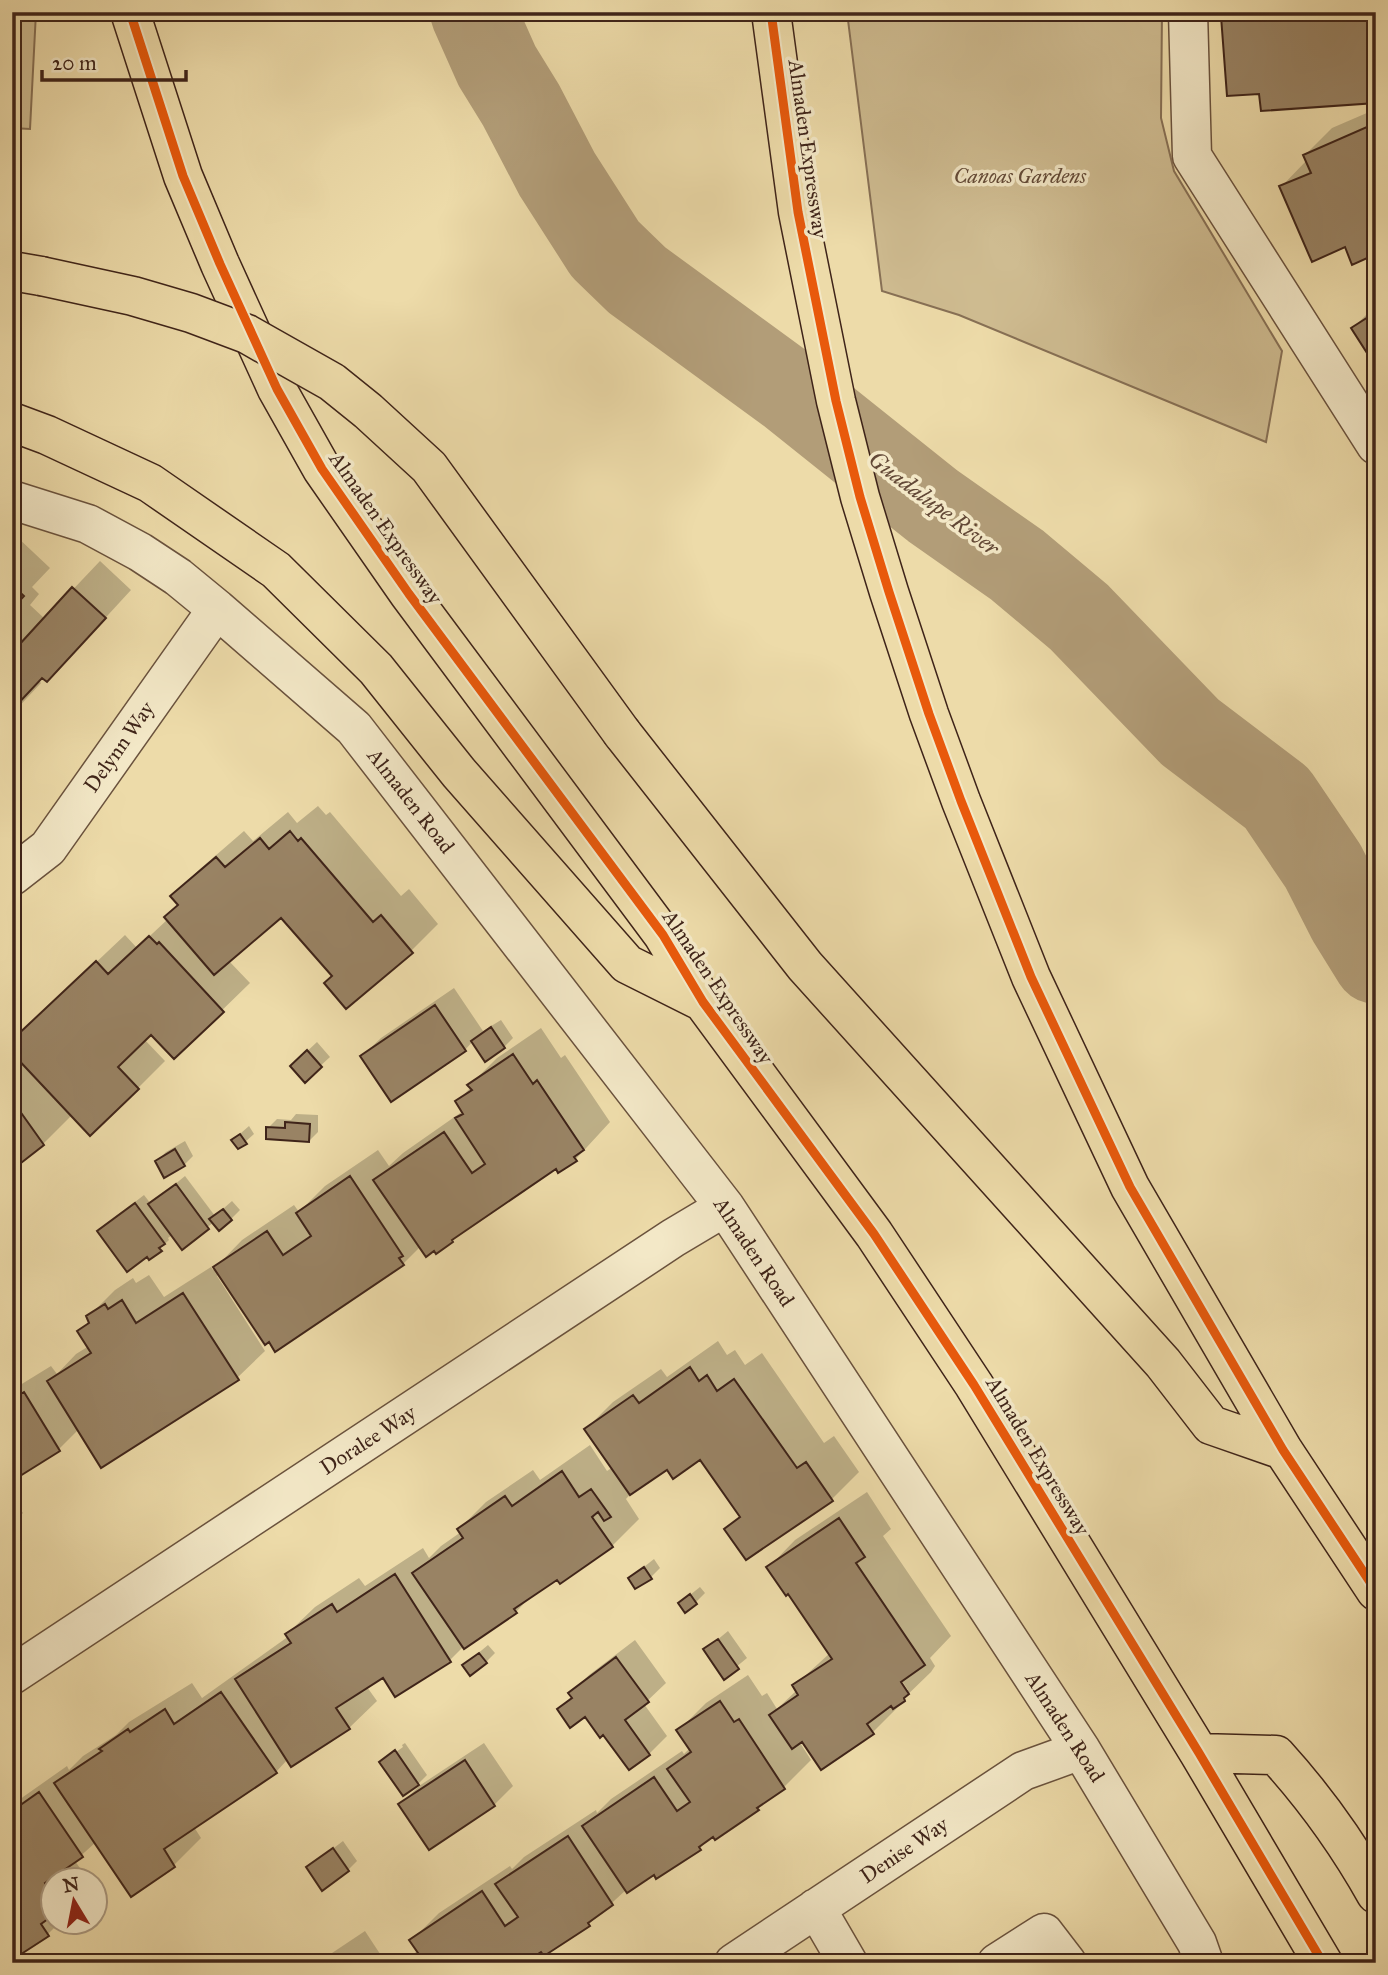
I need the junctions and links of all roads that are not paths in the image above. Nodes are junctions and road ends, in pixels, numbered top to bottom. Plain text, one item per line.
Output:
1 (130, 12) edge
2 (771, 12) edge
3 (1188, 12) edge
4 (27, 274) edge
5 (12, 422) edge
6 (1376, 445) edge
7 (12, 500) edge
8 (217, 609) junction
9 (12, 876) edge
10 (703, 1002) junction
11 (725, 1207) junction
12 (1283, 1450) junction
13 (1376, 1591) edge
14 (12, 1675) edge
15 (1081, 1750) junction
16 (1199, 1753) junction
17 (1376, 1894) edge
18 (816, 1908) junction
19 (734, 1963) edge
20 (848, 1963) edge
21 (997, 1963) edge
22 (1067, 1963) edge
23 (1204, 1963) edge
24 (1323, 1963) edge

1 - 10 main road, Almaden Expressway
2 - 12 main road, Almaden Expressway
3 - 6 street
4 - 12 main road, bridge
5 - 10 main road
7 - 8 street, Almaden Road
8 - 9 street, Delynn Way
8 - 11 street, Almaden Road
10 - 16 main road, Almaden Expressway
11 - 14 street, Doralee Way
11 - 15 street, Almaden Road
12 - 13 main road, Almaden Expressway
15 - 18 street, Denise Way
15 - 23 street, Almaden Road
16 - 17 main road
16 - 24 main road, Almaden Expressway
18 - 19 street, Denise Way
18 - 20 street
21 - 22 street

